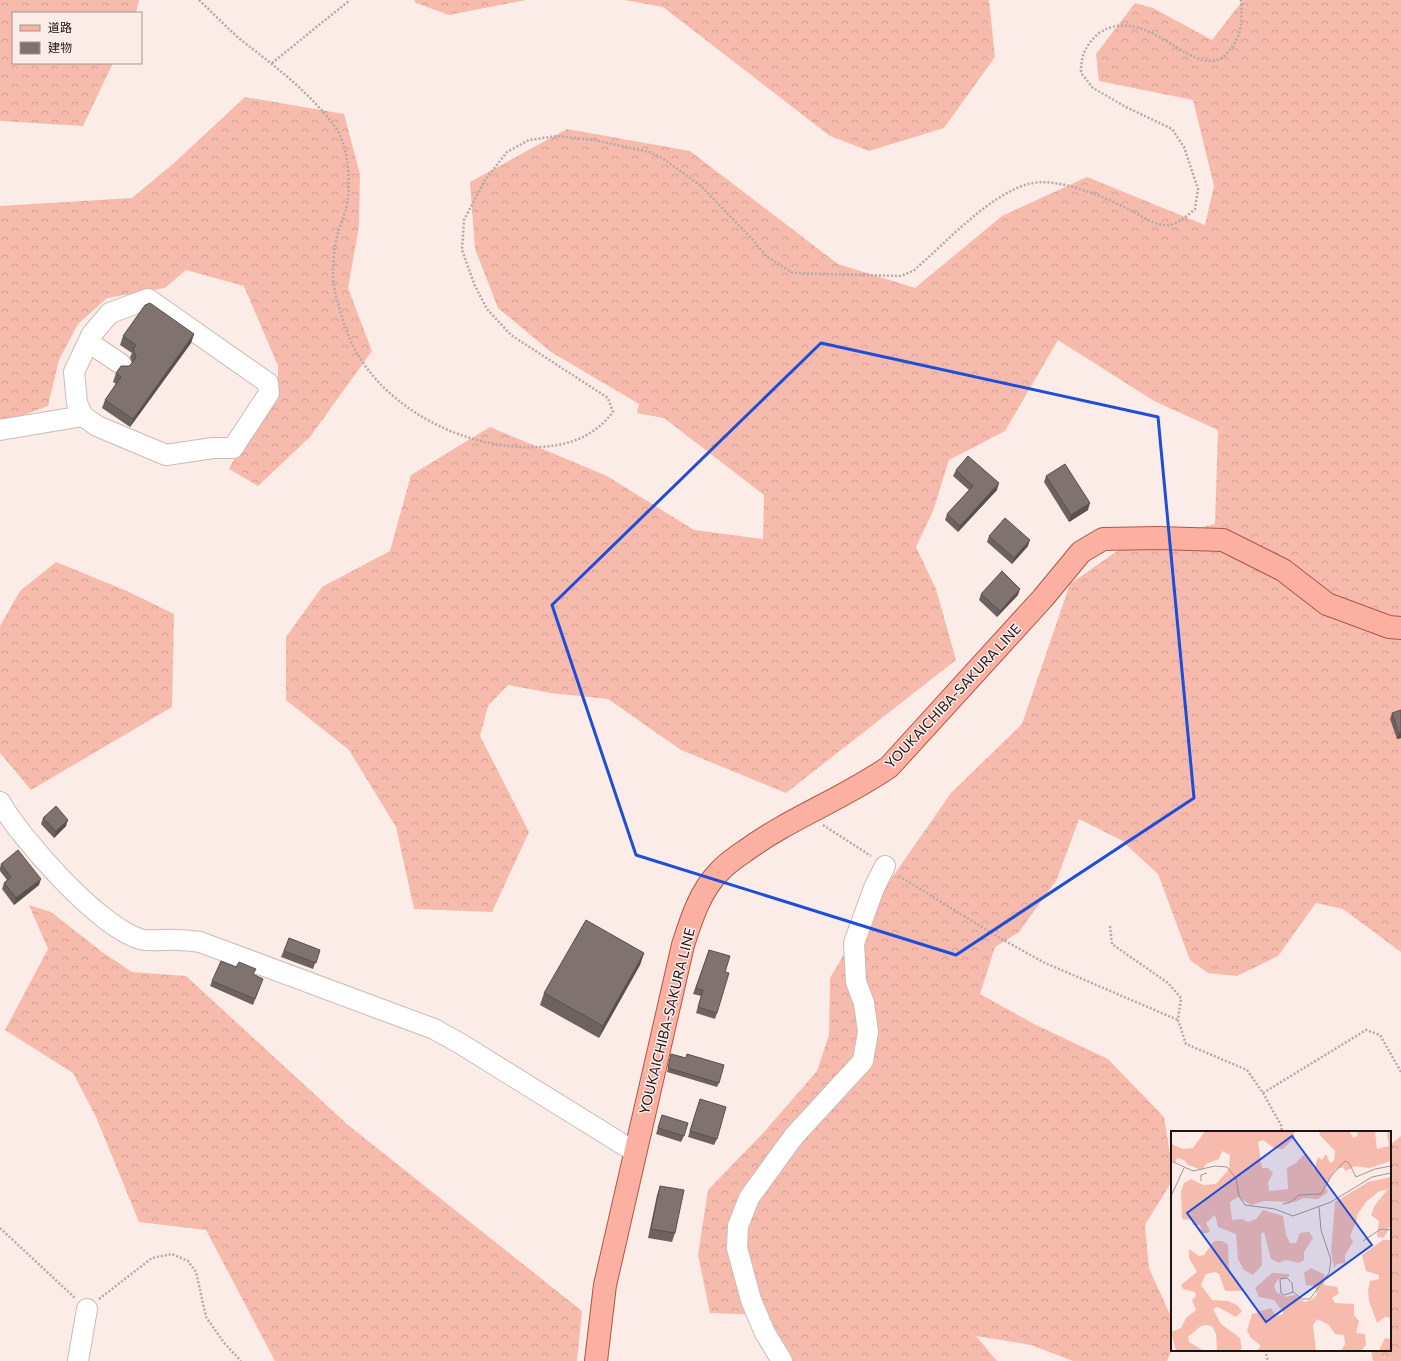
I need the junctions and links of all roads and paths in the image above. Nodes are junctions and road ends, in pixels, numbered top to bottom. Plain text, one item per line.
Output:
1 (199, 0) edge
2 (350, 0) edge
3 (1241, 0) edge
4 (1121, 21) dead end
5 (1188, 49) dead end
6 (272, 63) junction
7 (88, 342) junction
8 (121, 364) edge
9 (83, 416) junction
10 (0, 430) edge
11 (1401, 628) edge
12 (0, 802) edge
13 (806, 814) junction
14 (885, 866) junction
15 (1110, 926) dead end
16 (1178, 1020) junction
17 (1401, 1072) edge
18 (1264, 1094) junction
19 (1281, 1131) edge
20 (635, 1152) junction
21 (0, 1228) edge
22 (87, 1309) junction
23 (1266, 1351) edge
24 (78, 1361) edge
25 (241, 1361) edge
26 (596, 1361) edge
27 (782, 1361) edge
28 (1268, 1361) edge

1 - 6 path
2 - 6 path
3 - 5 path
4 - 6 path
7 - 8 street
7 - 9 street
7 - 9 street
9 - 10 street
11 - 13 main road, YOUKAICHIBA-SAKURA LINE
12 - 20 street
13 - 14 path
13 - 20 main road, YOUKAICHIBA-SAKURA LINE
14 - 16 path
14 - 27 street
15 - 16 path
16 - 18 path
17 - 18 path
18 - 19 path
20 - 26 main road, YOUKAICHIBA-SAKURA LINE
21 - 22 path
22 - 24 street
22 - 25 path
23 - 28 path

